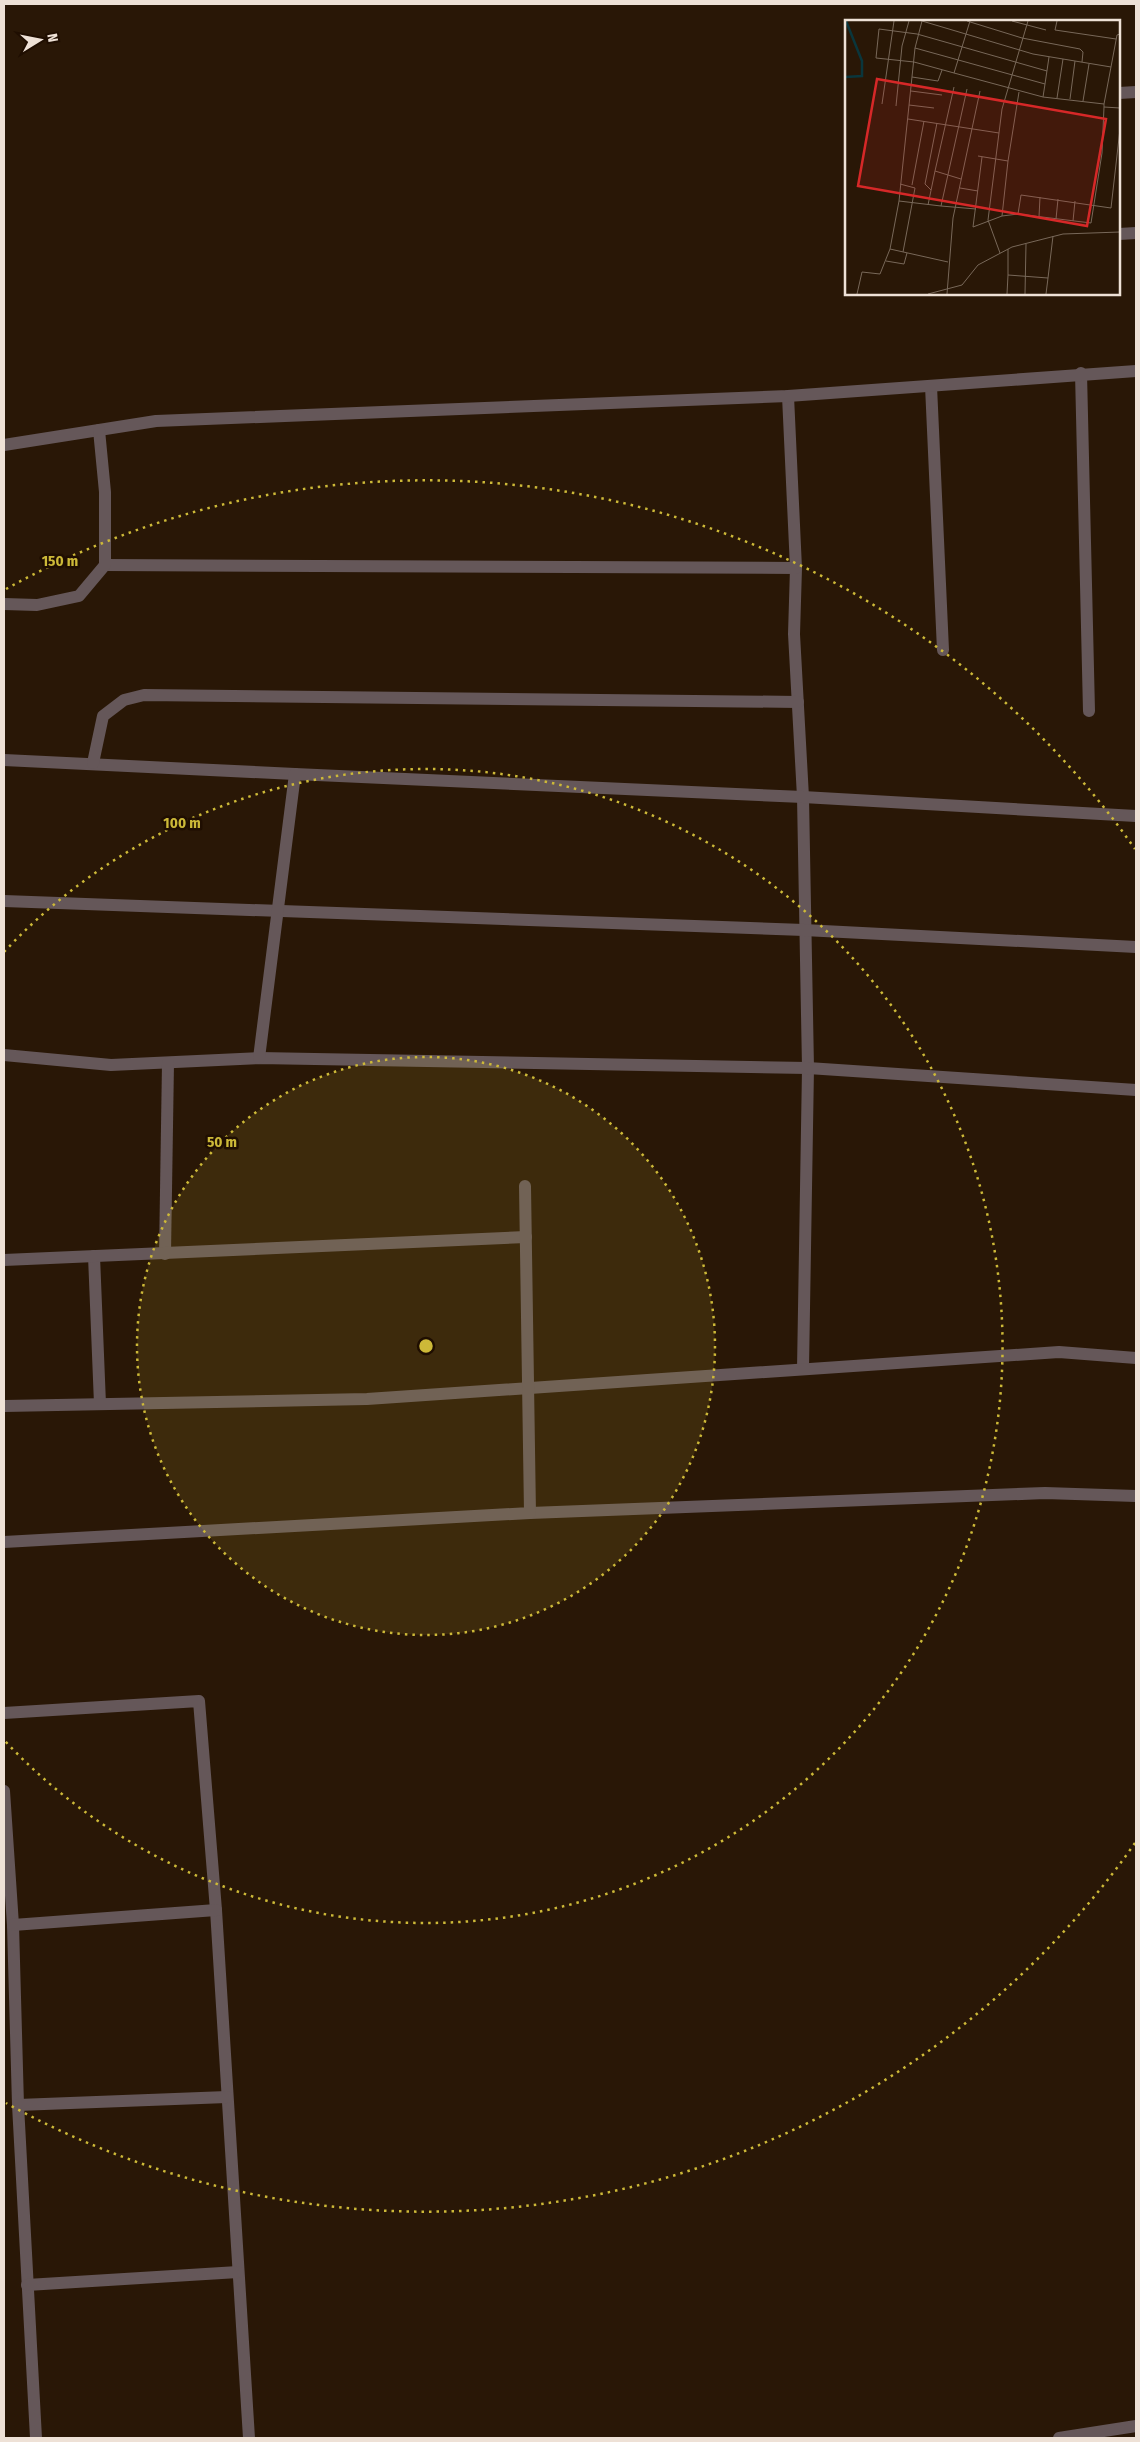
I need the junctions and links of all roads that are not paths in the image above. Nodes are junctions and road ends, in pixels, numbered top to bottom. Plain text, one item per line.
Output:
1 (1136, 92) edge
2 (1120, 93) edge
3 (1136, 233) edge
4 (1120, 234) edge
5 (1136, 370) edge
6 (1081, 373) junction
7 (931, 386) junction
8 (788, 396) junction
9 (99, 430) junction
10 (4, 445) edge
11 (105, 565) junction
12 (796, 568) junction
13 (4, 604) edge
14 (943, 650) dead end
15 (798, 702) junction
16 (1089, 712) dead end
17 (4, 760) edge
18 (93, 763) junction
19 (295, 774) junction
20 (802, 797) junction
21 (1136, 816) edge
22 (4, 901) edge
23 (277, 910) junction
24 (804, 930) junction
25 (1136, 947) edge
26 (4, 1055) edge
27 (259, 1058) junction
28 (168, 1063) junction
29 (808, 1068) junction
30 (1136, 1090) edge
31 (525, 1186) dead end
32 (526, 1237) junction
33 (166, 1254) junction
34 (94, 1256) junction
35 (4, 1260) edge
36 (1136, 1358) edge
37 (803, 1369) junction
38 (527, 1389) junction
39 (100, 1404) junction
40 (4, 1406) edge
41 (1136, 1496) edge
42 (530, 1513) junction
43 (4, 1542) edge
44 (4, 1713) edge
45 (4, 1791) edge
46 (216, 1910) junction
47 (13, 1925) junction
48 (227, 2096) junction
49 (18, 2106) junction
50 (238, 2272) junction
51 (27, 2285) junction
52 (1136, 2426) edge
53 (36, 2438) edge
54 (250, 2438) edge
55 (1059, 2438) edge

1 - 2 street
3 - 4 street
5 - 6 street
6 - 7 street
6 - 16 street
7 - 8 street
7 - 14 street
8 - 9 street
8 - 12 street
9 - 10 street
9 - 11 street
11 - 12 street
11 - 13 street
12 - 15 street
15 - 18 street
15 - 20 street
17 - 18 street
18 - 19 street
19 - 20 street
19 - 23 street
20 - 21 street
20 - 24 street
22 - 23 street
23 - 24 street
23 - 27 street
24 - 25 street
24 - 29 street
26 - 28 street
27 - 28 street
27 - 29 street
28 - 33 street
29 - 30 street
29 - 37 street
31 - 32 street
32 - 33 street
32 - 38 street
33 - 34 street
34 - 35 street
34 - 39 street
36 - 37 street
37 - 38 street
38 - 39 street
38 - 42 street
39 - 40 street
41 - 42 street
42 - 43 street
44 - 46 street
45 - 47 street
46 - 47 street
46 - 48 street
47 - 49 street
48 - 49 street
48 - 50 street
49 - 51 street
50 - 51 street
50 - 54 street
51 - 53 street
52 - 55 street

